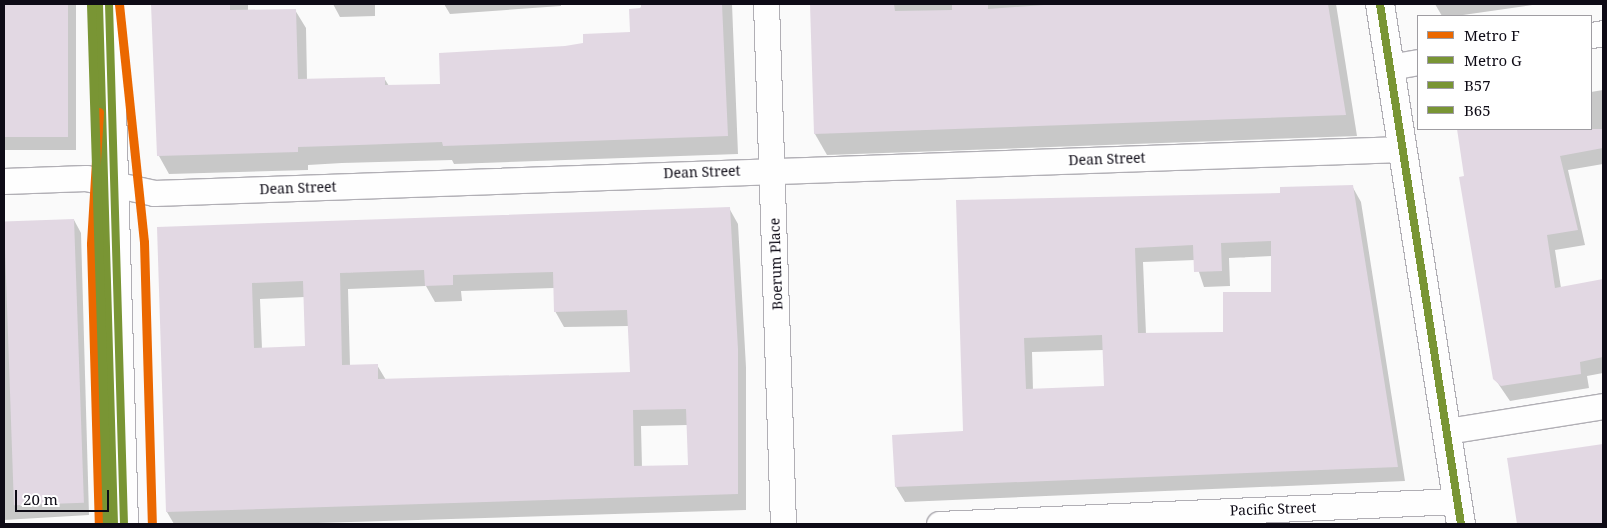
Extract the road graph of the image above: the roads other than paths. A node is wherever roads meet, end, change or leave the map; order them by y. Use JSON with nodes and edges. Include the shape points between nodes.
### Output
{"nodes":[{"id":1,"x":109,"y":4,"type":"edge"},
{"id":2,"x":766,"y":4,"type":"edge"},
{"id":3,"x":1380,"y":4,"type":"edge"},
{"id":4,"x":1417,"y":62,"type":"edge"},
{"id":5,"x":1390,"y":67,"type":"junction"},
{"id":6,"x":1402,"y":149,"type":"junction"},
{"id":7,"x":773,"y":169,"type":"junction"},
{"id":8,"x":4,"y":181,"type":"edge"},
{"id":9,"x":114,"y":185,"type":"junction"},
{"id":10,"x":1603,"y":406,"type":"edge"},
{"id":11,"x":1446,"y":431,"type":"junction"},
{"id":12,"x":1459,"y":513,"type":"edge"},
{"id":13,"x":124,"y":524,"type":"edge"},
{"id":14,"x":783,"y":524,"type":"edge"},
{"id":15,"x":938,"y":524,"type":"edge"}],
"edges":[{"from":1,"to":9,"type":"street"},
{"from":2,"to":7,"type":"street","name":"Boerum Place"},
{"from":3,"to":5,"type":"street"},
{"from":4,"to":5,"type":"street"},
{"from":5,"to":6,"type":"street"},
{"from":6,"to":7,"type":"street","name":"Dean Street"},
{"from":6,"to":11,"type":"street"},
{"from":7,"to":9,"type":"street","name":"Dean Street","via":[[154,193]]},
{"from":7,"to":14,"type":"street","name":"Boerum Place"},
{"from":8,"to":9,"type":"street","name":"Dean Street","via":[[86,178]]},
{"from":9,"to":13,"type":"street"},
{"from":10,"to":11,"type":"street"},
{"from":11,"to":12,"type":"street"},
{"from":12,"to":15,"type":"street","name":"Pacific Street"}]}
